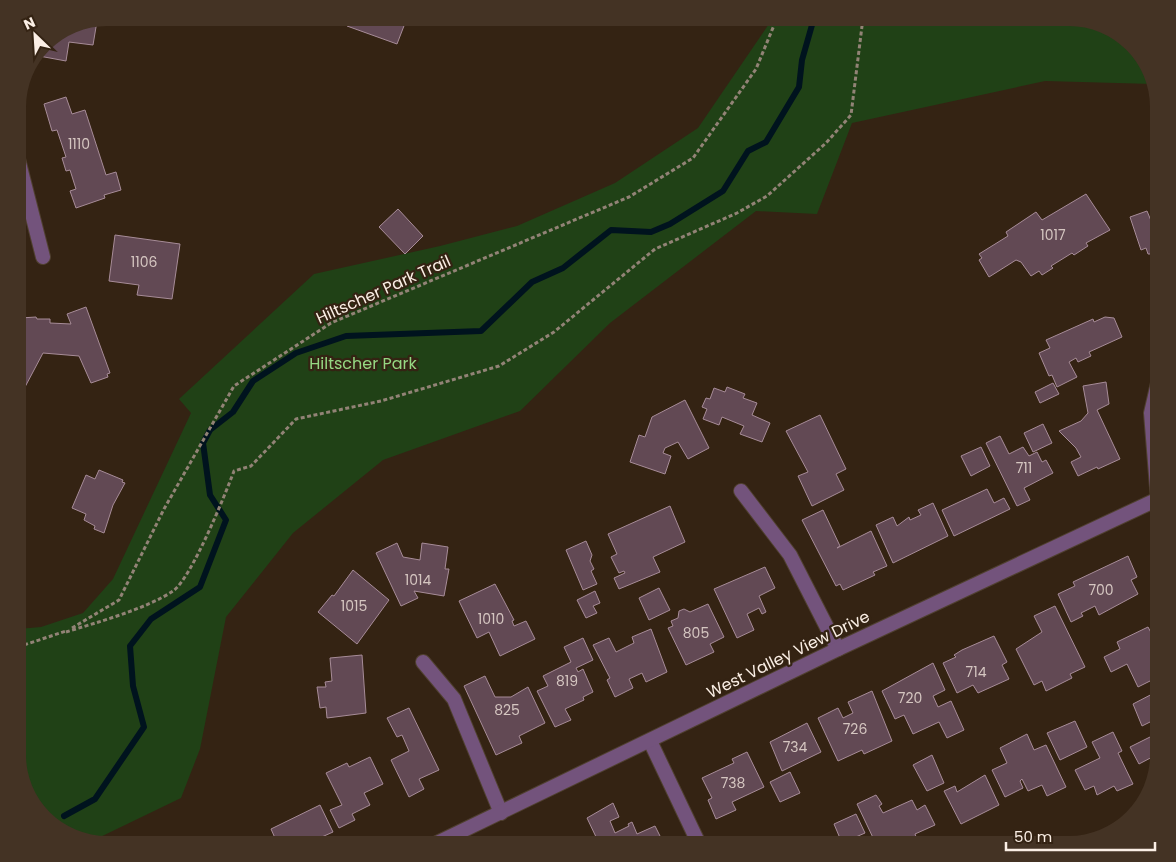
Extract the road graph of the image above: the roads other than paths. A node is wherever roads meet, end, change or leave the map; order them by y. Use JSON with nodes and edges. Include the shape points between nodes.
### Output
{"nodes":[{"id":1,"x":26,"y":189,"type":"edge"},
{"id":2,"x":44,"y":256,"type":"dead end"},
{"id":3,"x":741,"y":491,"type":"dead end"},
{"id":4,"x":1150,"y":504,"type":"edge"},
{"id":5,"x":838,"y":648,"type":"junction"},
{"id":6,"x":423,"y":662,"type":"dead end"},
{"id":7,"x":650,"y":742,"type":"junction"},
{"id":8,"x":501,"y":812,"type":"junction"},
{"id":9,"x":451,"y":836,"type":"edge"},
{"id":10,"x":695,"y":836,"type":"edge"}],
"edges":[{"from":1,"to":2,"type":"street"},
{"from":3,"to":5,"type":"street","via":[[790,554]]},
{"from":4,"to":5,"type":"street","name":"West Valley View Drive"},
{"from":5,"to":7,"type":"street","name":"West Valley View Drive"},
{"from":6,"to":8,"type":"street","via":[[454,699]]},
{"from":7,"to":8,"type":"street","name":"West Valley View Drive"},
{"from":7,"to":10,"type":"street"},
{"from":8,"to":9,"type":"street","name":"West Valley View Drive"}]}
